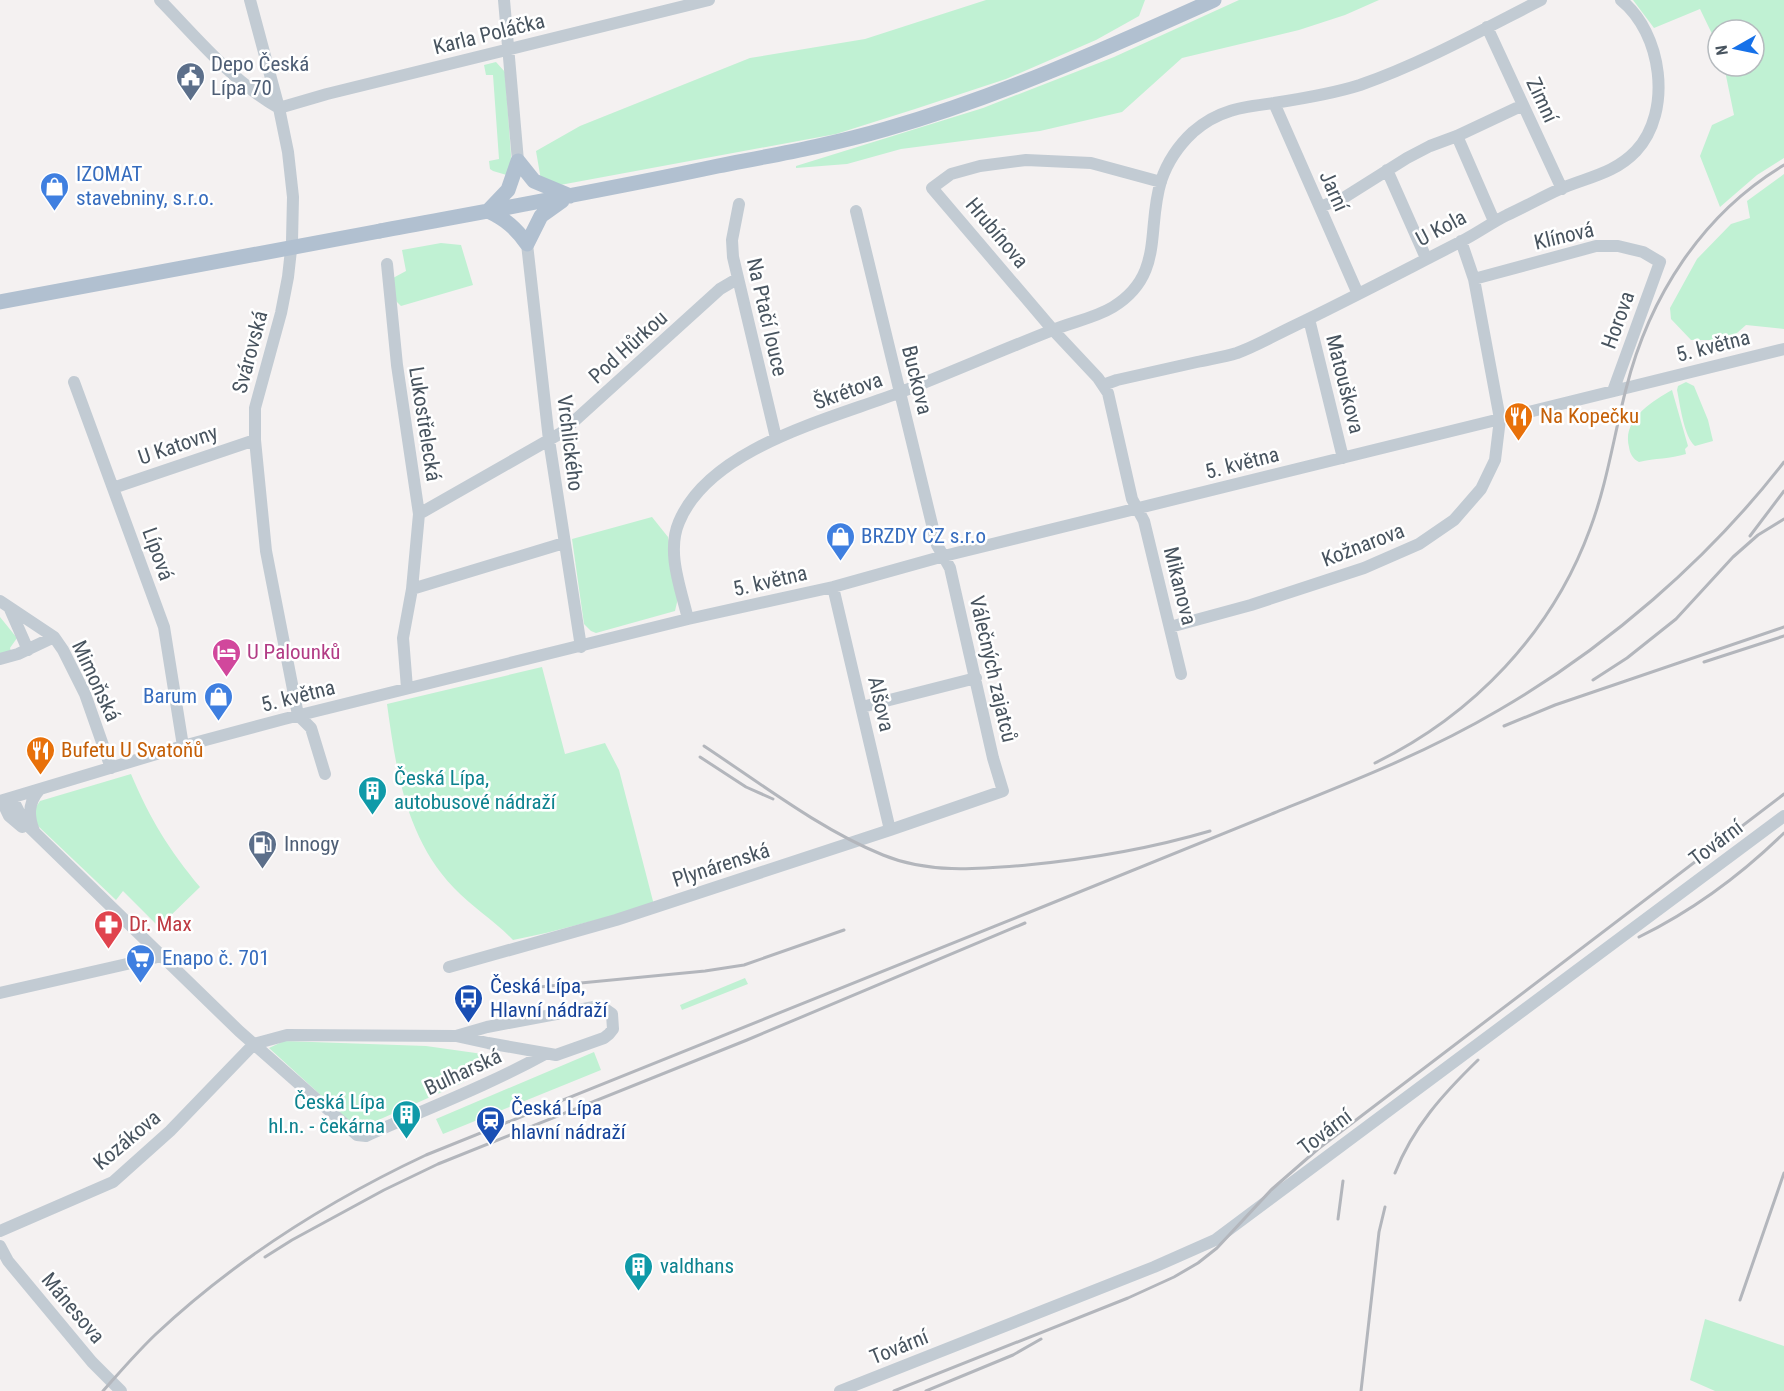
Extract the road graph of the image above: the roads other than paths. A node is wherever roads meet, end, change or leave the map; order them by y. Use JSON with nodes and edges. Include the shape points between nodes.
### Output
{"nodes":[{"id":1,"x":160,"y":0,"type":"edge"},
{"id":2,"x":250,"y":0,"type":"edge"},
{"id":3,"x":504,"y":0,"type":"edge"},
{"id":4,"x":709,"y":0,"type":"edge"},
{"id":5,"x":1214,"y":0,"type":"edge"},
{"id":6,"x":1541,"y":0,"type":"edge"},
{"id":7,"x":1621,"y":0,"type":"edge"},
{"id":8,"x":1487,"y":27,"type":"junction"},
{"id":9,"x":509,"y":50,"type":"junction"},
{"id":10,"x":1274,"y":103,"type":"junction"},
{"id":11,"x":1523,"y":105,"type":"junction"},
{"id":12,"x":279,"y":108,"type":"junction"},
{"id":13,"x":1457,"y":136,"type":"junction"},
{"id":14,"x":518,"y":161,"type":"junction"},
{"id":15,"x":1387,"y":170,"type":"junction"},
{"id":16,"x":1161,"y":182,"type":"junction"},
{"id":17,"x":1562,"y":189,"type":"junction"},
{"id":18,"x":570,"y":196,"type":"junction"},
{"id":19,"x":739,"y":204,"type":"dead end"},
{"id":20,"x":1320,"y":207,"type":"junction"},
{"id":21,"x":488,"y":211,"type":"junction"},
{"id":22,"x":856,"y":211,"type":"dead end"},
{"id":23,"x":1494,"y":221,"type":"junction"},
{"id":24,"x":1461,"y":241,"type":"junction"},
{"id":25,"x":527,"y":244,"type":"junction"},
{"id":26,"x":1426,"y":258,"type":"junction"},
{"id":27,"x":1660,"y":262,"type":"joint"},
{"id":28,"x":387,"y":264,"type":"dead end"},
{"id":29,"x":737,"y":279,"type":"junction"},
{"id":30,"x":1474,"y":279,"type":"junction"},
{"id":31,"x":1358,"y":294,"type":"junction"},
{"id":32,"x":0,"y":303,"type":"edge"},
{"id":33,"x":1309,"y":319,"type":"junction"},
{"id":34,"x":1053,"y":330,"type":"junction"},
{"id":35,"x":1784,"y":349,"type":"edge"},
{"id":36,"x":74,"y":382,"type":"dead end"},
{"id":37,"x":1104,"y":385,"type":"junction"},
{"id":38,"x":1613,"y":391,"type":"junction"},
{"id":39,"x":900,"y":392,"type":"junction"},
{"id":40,"x":1500,"y":419,"type":"junction"},
{"id":41,"x":776,"y":438,"type":"junction"},
{"id":42,"x":549,"y":440,"type":"junction"},
{"id":43,"x":255,"y":441,"type":"junction"},
{"id":44,"x":1343,"y":458,"type":"junction"},
{"id":45,"x":113,"y":488,"type":"junction"},
{"id":46,"x":1137,"y":508,"type":"junction"},
{"id":47,"x":419,"y":514,"type":"junction"},
{"id":48,"x":564,"y":543,"type":"junction"},
{"id":49,"x":944,"y":556,"type":"junction"},
{"id":50,"x":833,"y":586,"type":"junction"},
{"id":51,"x":412,"y":589,"type":"junction"},
{"id":52,"x":5,"y":605,"type":"edge"},
{"id":53,"x":688,"y":619,"type":"junction"},
{"id":54,"x":1170,"y":627,"type":"junction"},
{"id":55,"x":54,"y":637,"type":"junction"},
{"id":56,"x":581,"y":647,"type":"junction"},
{"id":57,"x":28,"y":650,"type":"junction"},
{"id":58,"x":0,"y":658,"type":"edge"},
{"id":59,"x":1181,"y":674,"type":"dead end"},
{"id":60,"x":976,"y":678,"type":"junction"},
{"id":61,"x":407,"y":688,"type":"junction"},
{"id":62,"x":862,"y":707,"type":"junction"},
{"id":63,"x":298,"y":716,"type":"junction"},
{"id":64,"x":183,"y":746,"type":"junction"},
{"id":65,"x":111,"y":768,"type":"junction"},
{"id":66,"x":325,"y":774,"type":"dead end"},
{"id":67,"x":39,"y":790,"type":"junction"},
{"id":68,"x":1003,"y":790,"type":"joint"},
{"id":69,"x":5,"y":800,"type":"edge"},
{"id":70,"x":1784,"y":816,"type":"edge"},
{"id":71,"x":891,"y":830,"type":"junction"},
{"id":72,"x":34,"y":832,"type":"junction"},
{"id":73,"x":162,"y":956,"type":"junction"},
{"id":74,"x":449,"y":967,"type":"dead end"},
{"id":75,"x":0,"y":993,"type":"edge"},
{"id":76,"x":456,"y":1036,"type":"junction"},
{"id":77,"x":254,"y":1044,"type":"junction"},
{"id":78,"x":545,"y":1054,"type":"junction"},
{"id":79,"x":0,"y":1231,"type":"edge"},
{"id":80,"x":0,"y":1246,"type":"edge"},
{"id":81,"x":121,"y":1391,"type":"edge"},
{"id":82,"x":840,"y":1391,"type":"edge"}],
"edges":[{"from":1,"to":12,"type":"street","via":[[220,61]]},
{"from":2,"to":12,"type":"street","name":"Svárovská"},
{"from":3,"to":9,"type":"street"},
{"from":4,"to":9,"type":"street","name":"Karla Poláčka"},
{"from":5,"to":18,"type":"main road","via":[[977,101],[822,145]]},
{"from":6,"to":8,"type":"street"},
{"from":7,"to":17,"type":"street","name":"U Kola","via":[[1639,19],[1658,69],[1659,98],[1654,120],[1627,160]]},
{"from":8,"to":10,"type":"street","via":[[1395,72],[1356,86]]},
{"from":8,"to":11,"type":"street","name":"Zimní"},
{"from":9,"to":12,"type":"street","name":"Karla Poláčka"},
{"from":9,"to":14,"type":"street"},
{"from":10,"to":16,"type":"street","via":[[1225,111],[1206,122],[1178,148]]},
{"from":10,"to":20,"type":"street","name":"Jarní"},
{"from":11,"to":13,"type":"street"},
{"from":11,"to":17,"type":"street","name":"Zimní"},
{"from":12,"to":43,"type":"street","name":"Svárovská","via":[[291,175],[292,241],[281,313],[255,408]]},
{"from":13,"to":15,"type":"street"},
{"from":13,"to":23,"type":"street"},
{"from":14,"to":18,"type":"main road","via":[[534,181]]},
{"from":14,"to":21,"type":"main road","via":[[508,190]]},
{"from":15,"to":20,"type":"street","via":[[1345,197]]},
{"from":15,"to":26,"type":"street"},
{"from":16,"to":34,"type":"street","name":"Škrétova","via":[[1151,256],[1140,281],[1110,309]]},
{"from":16,"to":34,"type":"street","name":"Hrubínova","via":[[1091,162],[1026,160],[951,174],[932,188]]},
{"from":17,"to":23,"type":"street","name":"U Kola"},
{"from":18,"to":21,"type":"main road"},
{"from":18,"to":25,"type":"main road","via":[[541,216]]},
{"from":19,"to":29,"type":"street","name":"Na Ptačí louce","via":[[732,240]]},
{"from":20,"to":31,"type":"street","name":"Jarní"},
{"from":21,"to":25,"type":"main road","via":[[505,219]]},
{"from":21,"to":32,"type":"main road","bridge":true},
{"from":22,"to":39,"type":"street","name":"Buckova"},
{"from":23,"to":24,"type":"street","name":"U Kola"},
{"from":24,"to":26,"type":"street","name":"U Kola"},
{"from":24,"to":30,"type":"street"},
{"from":25,"to":42,"type":"street","name":"Vrchlického"},
{"from":26,"to":31,"type":"street","name":"U Kola"},
{"from":27,"to":30,"type":"street","name":"Klínová","via":[[1643,252],[1596,246]]},
{"from":27,"to":38,"type":"street","name":"Horova"},
{"from":28,"to":47,"type":"street","name":"Lukostřelecká"},
{"from":29,"to":41,"type":"street","name":"Na Ptačí louce"},
{"from":29,"to":42,"type":"street","name":"Pod Hůrkou"},
{"from":30,"to":40,"type":"street"},
{"from":31,"to":33,"type":"street","name":"U Kola"},
{"from":33,"to":37,"type":"street","name":"U Kola","via":[[1237,353]]},
{"from":33,"to":44,"type":"street","name":"Matouškova"},
{"from":34,"to":37,"type":"street","name":"Hrubínova"},
{"from":34,"to":39,"type":"street","name":"Škrétova"},
{"from":35,"to":38,"type":"street","name":"5. května"},
{"from":36,"to":45,"type":"street","name":"Lípová"},
{"from":37,"to":46,"type":"street","name":"Hrubínova"},
{"from":38,"to":40,"type":"street","name":"5. května"},
{"from":39,"to":41,"type":"street","name":"Škrétova"},
{"from":39,"to":49,"type":"street","name":"Buckova","via":[[937,545]]},
{"from":40,"to":44,"type":"street","name":"5. května"},
{"from":40,"to":54,"type":"street","name":"Kožnarova","via":[[1495,460],[1481,489],[1454,520],[1419,544],[1365,568]]},
{"from":41,"to":53,"type":"street","name":"Škrétova","via":[[718,471],[693,495],[677,524],[673,552]]},
{"from":42,"to":47,"type":"street","name":"Pod Hůrkou"},
{"from":42,"to":48,"type":"street","name":"Vrchlického"},
{"from":43,"to":45,"type":"street","name":"U Katovny"},
{"from":43,"to":63,"type":"street","name":"Svárovská","via":[[266,552]]},
{"from":44,"to":46,"type":"street","name":"5. května"},
{"from":45,"to":64,"type":"street","name":"Lípová","via":[[164,627]]},
{"from":46,"to":49,"type":"street","name":"5. května"},
{"from":46,"to":54,"type":"street","name":"Mikanova","via":[[1144,521]]},
{"from":47,"to":51,"type":"street","name":"Lukostřelecká"},
{"from":48,"to":51,"type":"street"},
{"from":48,"to":56,"type":"street","name":"Vrchlického"},
{"from":49,"to":50,"type":"street","name":"5. května"},
{"from":49,"to":60,"type":"street","name":"Válečných zajatců"},
{"from":50,"to":53,"type":"street","name":"5. května"},
{"from":50,"to":62,"type":"street","name":"Alšova"},
{"from":51,"to":61,"type":"street","name":"Lukostřelecká","via":[[403,638]]},
{"from":52,"to":55,"type":"street","name":"Mimoňská"},
{"from":52,"to":57,"type":"street"},
{"from":53,"to":56,"type":"street","name":"5. května"},
{"from":54,"to":59,"type":"street","name":"Mikanova"},
{"from":55,"to":57,"type":"street"},
{"from":55,"to":65,"type":"street","name":"Mimoňská","via":[[85,694]]},
{"from":56,"to":61,"type":"street","name":"5. května"},
{"from":57,"to":58,"type":"street"},
{"from":60,"to":62,"type":"street"},
{"from":60,"to":68,"type":"street","name":"Válečných zajatců"},
{"from":61,"to":63,"type":"street","name":"5. května"},
{"from":62,"to":71,"type":"street","name":"Alšova"},
{"from":63,"to":64,"type":"street","name":"5. května"},
{"from":63,"to":66,"type":"street","via":[[311,728]]},
{"from":64,"to":65,"type":"street","name":"5. května"},
{"from":65,"to":67,"type":"street","name":"5. května"},
{"from":67,"to":69,"type":"street","name":"5. května"},
{"from":67,"to":72,"type":"street","via":[[30,809]]},
{"from":68,"to":71,"type":"street","name":"Plynárenská"},
{"from":69,"to":72,"type":"street","name":"Bulharská"},
{"from":70,"to":82,"type":"street","name":"Tovární","via":[[1215,1239],[1154,1267]]},
{"from":71,"to":74,"type":"street","name":"Plynárenská","via":[[615,920]]},
{"from":72,"to":73,"type":"street","name":"Bulharská"},
{"from":73,"to":75,"type":"street"},
{"from":73,"to":77,"type":"street","name":"Bulharská"},
{"from":76,"to":77,"type":"street","name":"Bulharská","via":[[287,1035]]},
{"from":76,"to":78,"type":"street","name":"Bulharská"},
{"from":76,"to":78,"type":"street","name":"Bulharská","via":[[594,1007],[612,1014],[613,1029],[604,1038],[568,1052]]},
{"from":77,"to":78,"type":"street","name":"Bulharská","via":[[357,1135],[366,1136]]},
{"from":77,"to":79,"type":"street","name":"Kozákova","via":[[170,1131],[113,1182]]},
{"from":80,"to":81,"type":"street","name":"Mánesova","via":[[8,1261],[92,1362]]}]}
